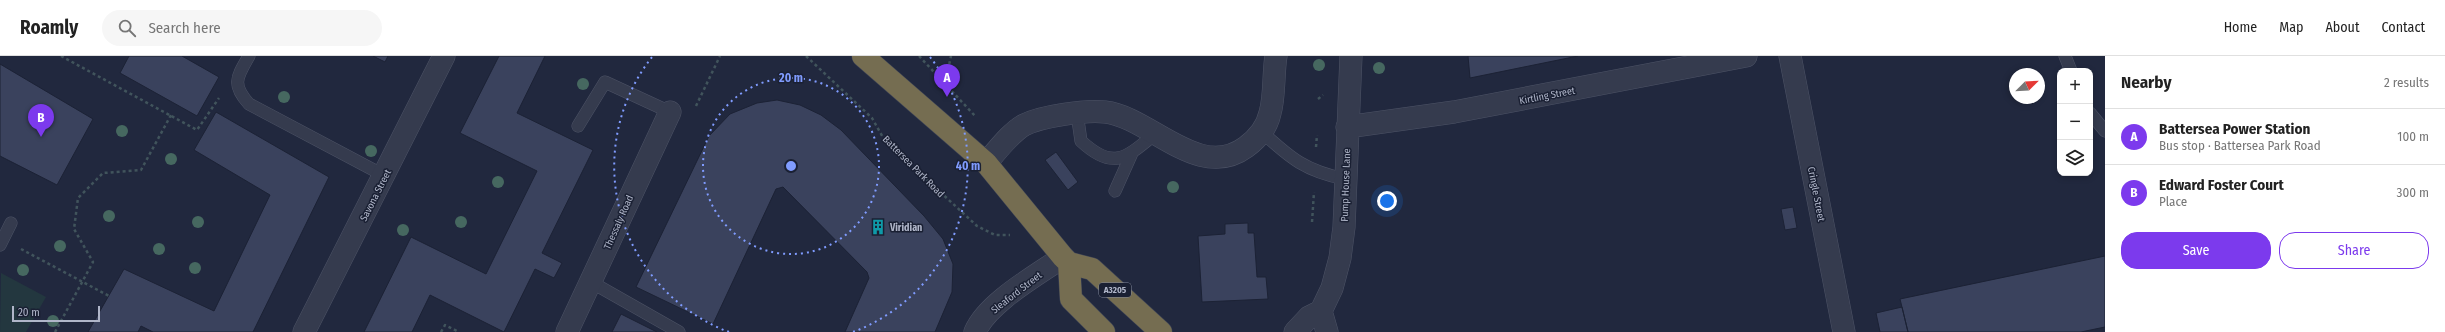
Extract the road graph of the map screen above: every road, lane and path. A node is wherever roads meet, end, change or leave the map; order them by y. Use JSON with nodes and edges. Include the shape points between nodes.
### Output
{"nodes":[{"id":1,"x":61,"y":56,"type":"edge"},
{"id":2,"x":249,"y":56,"type":"edge"},
{"id":3,"x":444,"y":56,"type":"edge"},
{"id":4,"x":720,"y":56,"type":"edge"},
{"id":5,"x":806,"y":56,"type":"edge"},
{"id":6,"x":863,"y":56,"type":"edge"},
{"id":7,"x":951,"y":56,"type":"edge"},
{"id":8,"x":1276,"y":56,"type":"edge"},
{"id":9,"x":1351,"y":56,"type":"edge"},
{"id":10,"x":1746,"y":56,"type":"edge"},
{"id":11,"x":1790,"y":56,"type":"edge"},
{"id":12,"x":2065,"y":56,"type":"edge"},
{"id":13,"x":2070,"y":68,"type":"edge"},
{"id":14,"x":948,"y":70,"type":"dead end"},
{"id":15,"x":239,"y":93,"type":"junction"},
{"id":16,"x":1322,"y":95,"type":"dead end"},
{"id":17,"x":1318,"y":99,"type":"dead end"},
{"id":18,"x":695,"y":109,"type":"dead end"},
{"id":19,"x":670,"y":112,"type":"joint"},
{"id":20,"x":1077,"y":114,"type":"junction"},
{"id":21,"x":171,"y":116,"type":"junction"},
{"id":22,"x":2093,"y":117,"type":"edge"},
{"id":23,"x":578,"y":126,"type":"dead end"},
{"id":24,"x":1347,"y":127,"type":"junction"},
{"id":25,"x":2105,"y":131,"type":"edge"},
{"id":26,"x":1262,"y":132,"type":"junction"},
{"id":27,"x":1155,"y":134,"type":"junction"},
{"id":28,"x":1132,"y":153,"type":"junction"},
{"id":29,"x":986,"y":163,"type":"junction"},
{"id":30,"x":385,"y":176,"type":"junction"},
{"id":31,"x":1345,"y":179,"type":"junction"},
{"id":32,"x":1115,"y":191,"type":"dead end"},
{"id":33,"x":11,"y":223,"type":"dead end"},
{"id":34,"x":1043,"y":234,"type":"junction"},
{"id":35,"x":2,"y":242,"type":"edge"},
{"id":36,"x":1066,"y":260,"type":"junction"},
{"id":37,"x":591,"y":282,"type":"junction"},
{"id":38,"x":84,"y":283,"type":"junction"},
{"id":39,"x":109,"y":296,"type":"dead end"},
{"id":40,"x":1321,"y":311,"type":"junction"},
{"id":41,"x":55,"y":332,"type":"edge"},
{"id":42,"x":304,"y":332,"type":"edge"},
{"id":43,"x":441,"y":332,"type":"edge"},
{"id":44,"x":459,"y":332,"type":"edge"},
{"id":45,"x":567,"y":332,"type":"edge"},
{"id":46,"x":679,"y":332,"type":"edge"},
{"id":47,"x":975,"y":332,"type":"edge"},
{"id":48,"x":1104,"y":332,"type":"edge"},
{"id":49,"x":1160,"y":332,"type":"edge"},
{"id":50,"x":1295,"y":332,"type":"edge"},
{"id":51,"x":1327,"y":332,"type":"edge"},
{"id":52,"x":1844,"y":332,"type":"edge"}],
"edges":[{"from":1,"to":21,"type":"path"},
{"from":2,"to":15,"type":"lane","via":[[236,78]]},
{"from":3,"to":30,"type":"street","name":"Savona Street"},
{"from":4,"to":18,"type":"path"},
{"from":5,"to":34,"type":"path","name":"Battersea Park Road","via":[[872,118],[885,141],[977,226],[995,235]]},
{"from":6,"to":29,"type":"highway"},
{"from":7,"to":14,"type":"path"},
{"from":8,"to":26,"type":"street","via":[[1270,113]]},
{"from":9,"to":24,"type":"street","name":"Pump House Lane"},
{"from":10,"to":24,"type":"street","name":"Kirtling Street","via":[[1454,112]]},
{"from":11,"to":52,"type":"street","name":"Cringle Street"},
{"from":12,"to":13,"type":"lane"},
{"from":15,"to":21,"type":"path","via":[[218,98],[197,130]]},
{"from":15,"to":30,"type":"lane","via":[[249,104]]},
{"from":16,"to":17,"type":"path"},
{"from":19,"to":23,"type":"lane","via":[[605,82]]},
{"from":19,"to":37,"type":"street","name":"Thessaly Road"},
{"from":20,"to":27,"type":"street","via":[[1091,111],[1124,116]]},
{"from":20,"to":28,"type":"lane","via":[[1081,142],[1099,157],[1115,159]]},
{"from":20,"to":29,"type":"street","via":[[1024,125]]},
{"from":21,"to":38,"type":"path","via":[[140,170],[103,173],[78,198],[74,229],[93,262]]},
{"from":22,"to":25,"type":"lane"},
{"from":24,"to":31,"type":"street","name":"Pump House Lane"},
{"from":26,"to":27,"type":"street","via":[[1240,152],[1228,157],[1206,156],[1183,150]]},
{"from":26,"to":31,"type":"lane","via":[[1298,164]]},
{"from":27,"to":28,"type":"lane"},
{"from":28,"to":32,"type":"lane"},
{"from":29,"to":34,"type":"highway"},
{"from":30,"to":42,"type":"street","name":"Savona Street"},
{"from":31,"to":40,"type":"street","name":"Pump House Lane","via":[[1340,258],[1332,288]]},
{"from":33,"to":35,"type":"lane"},
{"from":34,"to":36,"type":"highway"},
{"from":35,"to":38,"type":"path"},
{"from":36,"to":47,"type":"street","name":"Sleaford Street","via":[[997,305],[979,323]]},
{"from":36,"to":48,"type":"highway","via":[[1071,298]]},
{"from":36,"to":49,"type":"highway","number":"A3205","via":[[1092,269]]},
{"from":37,"to":45,"type":"street","name":"Thessaly Road"},
{"from":37,"to":46,"type":"lane"},
{"from":38,"to":39,"type":"path"},
{"from":38,"to":41,"type":"path"},
{"from":40,"to":50,"type":"street","via":[[1309,317]]},
{"from":40,"to":51,"type":"street"},
{"from":43,"to":44,"type":"path","via":[[445,325]]}]}
